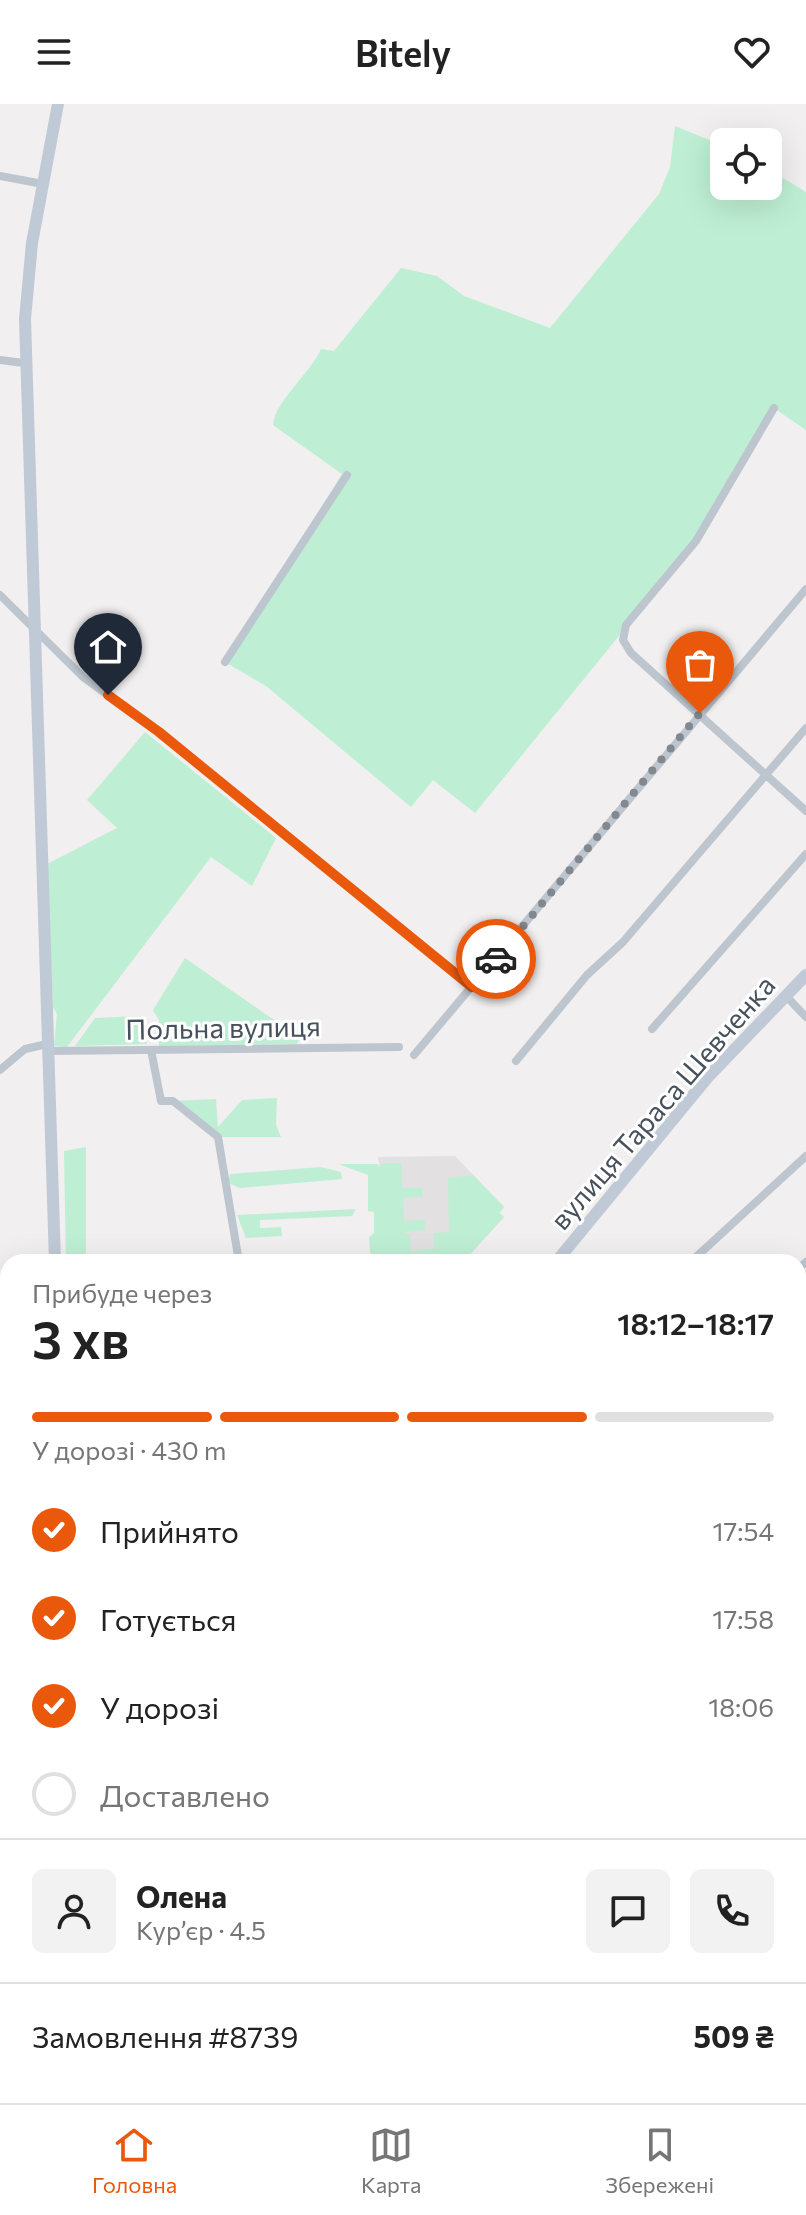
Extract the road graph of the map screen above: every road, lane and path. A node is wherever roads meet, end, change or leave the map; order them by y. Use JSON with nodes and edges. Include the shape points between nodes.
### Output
{"nodes":[{"id":1,"x":58,"y":104,"type":"edge"},
{"id":2,"x":0,"y":176,"type":"edge"},
{"id":3,"x":43,"y":184,"type":"junction"},
{"id":4,"x":0,"y":360,"type":"edge"},
{"id":5,"x":24,"y":363,"type":"junction"},
{"id":6,"x":774,"y":408,"type":"dead end"},
{"id":7,"x":347,"y":475,"type":"dead end"},
{"id":8,"x":806,"y":589,"type":"edge"},
{"id":9,"x":0,"y":595,"type":"edge"},
{"id":10,"x":34,"y":631,"type":"junction"},
{"id":11,"x":225,"y":662,"type":"dead end"},
{"id":12,"x":700,"y":713,"type":"junction"},
{"id":13,"x":806,"y":728,"type":"edge"},
{"id":14,"x":767,"y":774,"type":"junction"},
{"id":15,"x":806,"y":811,"type":"edge"},
{"id":16,"x":806,"y":854,"type":"edge"},
{"id":17,"x":806,"y":975,"type":"edge"},
{"id":18,"x":472,"y":987,"type":"junction"},
{"id":19,"x":785,"y":995,"type":"junction"},
{"id":20,"x":806,"y":1017,"type":"edge"},
{"id":21,"x":652,"y":1029,"type":"dead end"},
{"id":22,"x":399,"y":1047,"type":"dead end"},
{"id":23,"x":47,"y":1048,"type":"junction"},
{"id":24,"x":151,"y":1050,"type":"junction"},
{"id":25,"x":414,"y":1055,"type":"dead end"},
{"id":26,"x":516,"y":1061,"type":"dead end"},
{"id":27,"x":0,"y":1070,"type":"edge"},
{"id":28,"x":806,"y":1156,"type":"edge"},
{"id":29,"x":55,"y":1254,"type":"edge"},
{"id":30,"x":238,"y":1254,"type":"edge"},
{"id":31,"x":563,"y":1254,"type":"edge"},
{"id":32,"x":699,"y":1254,"type":"edge"}],
"edges":[{"from":1,"to":3,"type":"main road"},
{"from":2,"to":3,"type":"street"},
{"from":3,"to":5,"type":"main road","via":[[26,286]]},
{"from":4,"to":5,"type":"street"},
{"from":5,"to":10,"type":"main road"},
{"from":6,"to":12,"type":"street","via":[[696,541],[626,625],[623,640],[631,653]]},
{"from":7,"to":11,"type":"street"},
{"from":8,"to":12,"type":"street"},
{"from":9,"to":10,"type":"street"},
{"from":10,"to":18,"type":"street","via":[[83,677],[159,732]]},
{"from":10,"to":23,"type":"main road"},
{"from":12,"to":14,"type":"street"},
{"from":12,"to":18,"type":"street"},
{"from":13,"to":14,"type":"street"},
{"from":14,"to":15,"type":"street"},
{"from":14,"to":26,"type":"street"},
{"from":16,"to":21,"type":"street"},
{"from":17,"to":19,"type":"main road","name":"вулиця Тараса Шевченка"},
{"from":18,"to":25,"type":"street"},
{"from":19,"to":20,"type":"street"},
{"from":19,"to":31,"type":"main road","name":"вулиця Тараса Шевченка","via":[[708,1077]]},
{"from":22,"to":24,"type":"street","name":"Польна вулиця"},
{"from":23,"to":24,"type":"street","name":"Польна вулиця"},
{"from":23,"to":27,"type":"street","via":[[25,1049]]},
{"from":23,"to":29,"type":"main road"},
{"from":24,"to":30,"type":"street","via":[[161,1101],[173,1101],[218,1137]]},
{"from":28,"to":32,"type":"street"}]}
